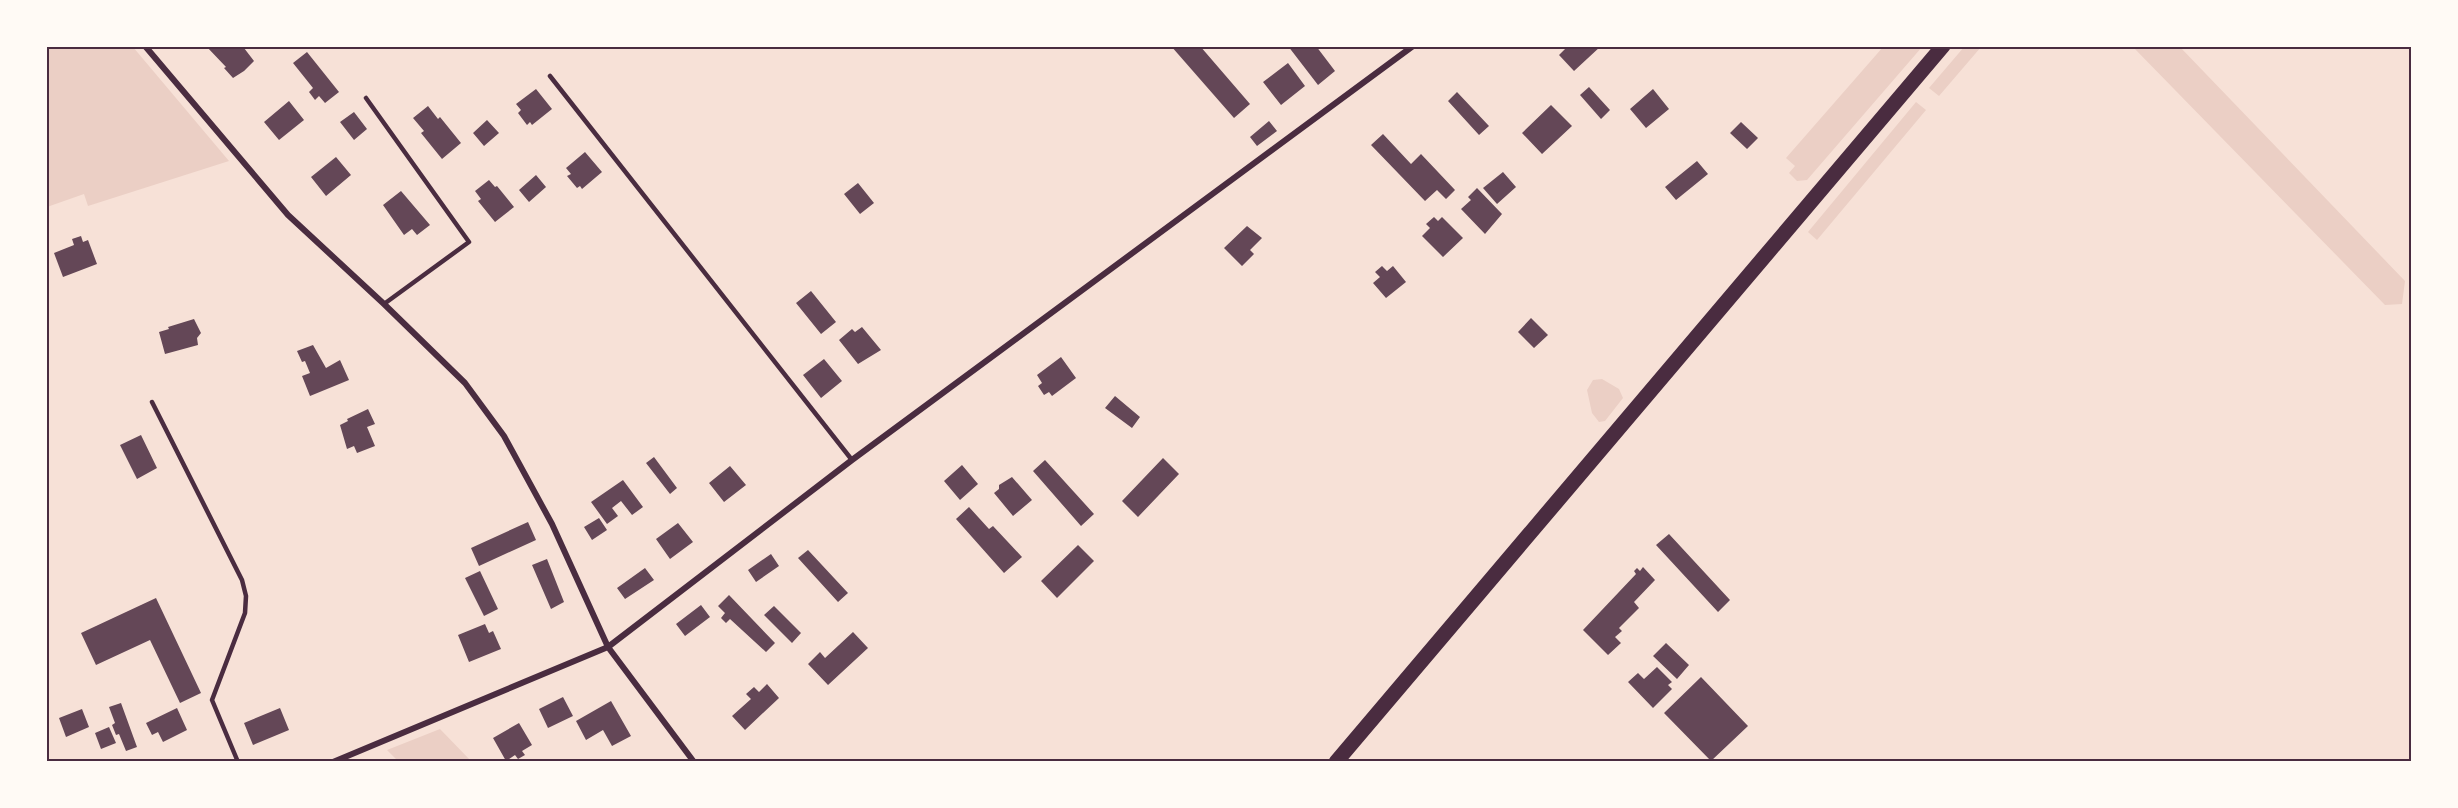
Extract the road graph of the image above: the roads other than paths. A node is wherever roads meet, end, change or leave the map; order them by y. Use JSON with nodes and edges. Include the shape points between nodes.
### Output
{"nodes":[{"id":1,"x":145,"y":46,"type":"edge"},
{"id":2,"x":1413,"y":46,"type":"edge"},
{"id":3,"x":1943,"y":46,"type":"edge"},
{"id":4,"x":550,"y":76,"type":"dead end"},
{"id":5,"x":366,"y":98,"type":"dead end"},
{"id":6,"x":384,"y":304,"type":"junction"},
{"id":7,"x":152,"y":402,"type":"dead end"},
{"id":8,"x":852,"y":460,"type":"junction"},
{"id":9,"x":608,"y":647,"type":"junction"},
{"id":10,"x":238,"y":762,"type":"edge"},
{"id":11,"x":333,"y":762,"type":"edge"},
{"id":12,"x":694,"y":762,"type":"edge"},
{"id":13,"x":1336,"y":762,"type":"edge"}],
"edges":[{"from":1,"to":6,"type":"street","via":[[288,215]]},
{"from":2,"to":8,"type":"street"},
{"from":3,"to":13,"type":"main road"},
{"from":4,"to":8,"type":"lane"},
{"from":5,"to":6,"type":"lane","via":[[470,242]]},
{"from":6,"to":9,"type":"street","via":[[465,383],[504,436],[552,524]]},
{"from":7,"to":10,"type":"lane","via":[[242,579],[245,613],[213,700]]},
{"from":8,"to":9,"type":"street"},
{"from":9,"to":11,"type":"street"},
{"from":9,"to":12,"type":"street"}]}
